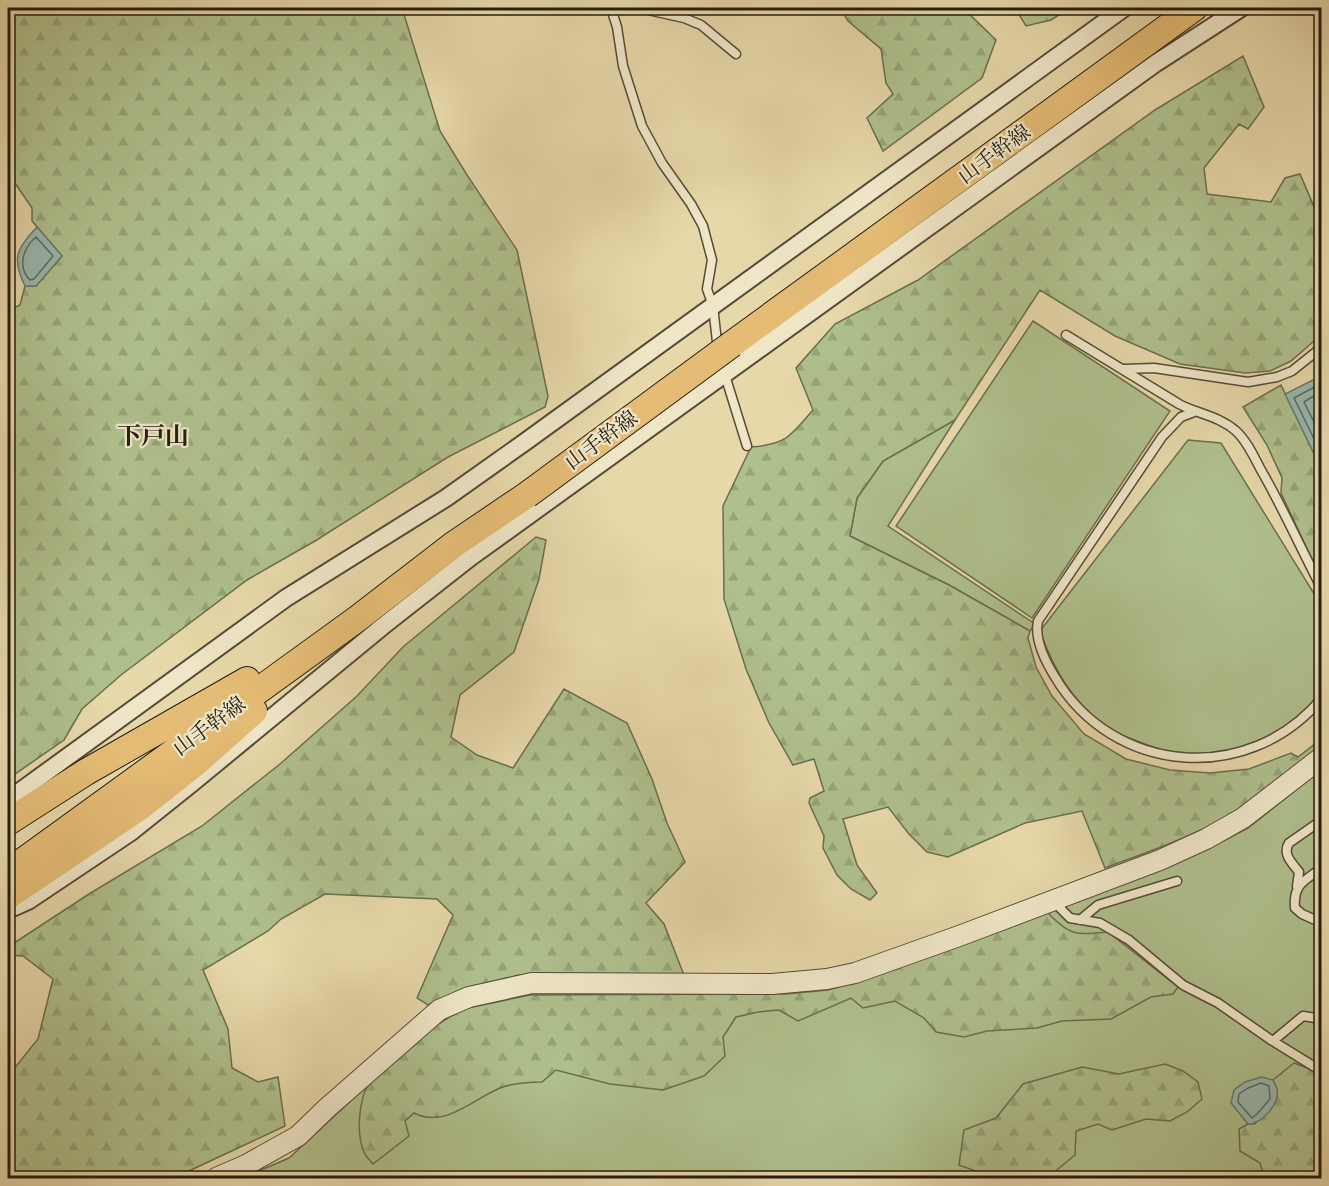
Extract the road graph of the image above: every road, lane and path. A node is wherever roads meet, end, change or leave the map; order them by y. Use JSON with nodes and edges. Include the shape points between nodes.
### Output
{"nodes":[{"id":1,"x":611,"y":8,"type":"edge"},
{"id":2,"x":639,"y":8,"type":"edge"},
{"id":3,"x":1124,"y":8,"type":"edge"},
{"id":4,"x":1185,"y":8,"type":"edge"},
{"id":5,"x":1194,"y":8,"type":"edge"},
{"id":6,"x":1241,"y":8,"type":"edge"},
{"id":7,"x":736,"y":54,"type":"dead end"},
{"id":8,"x":1126,"y":58,"type":"junction"},
{"id":9,"x":713,"y":306,"type":"junction"},
{"id":10,"x":1066,"y":334,"type":"dead end"},
{"id":11,"x":1322,"y":347,"type":"edge"},
{"id":12,"x":1124,"y":369,"type":"junction"},
{"id":13,"x":725,"y":374,"type":"junction"},
{"id":14,"x":1194,"y":412,"type":"junction"},
{"id":15,"x":747,"y":446,"type":"dead end"},
{"id":16,"x":453,"y":545,"type":"junction"},
{"id":17,"x":1322,"y":589,"type":"edge"},
{"id":18,"x":357,"y":619,"type":"junction"},
{"id":19,"x":1322,"y":698,"type":"edge"},
{"id":20,"x":1322,"y":757,"type":"edge"},
{"id":21,"x":8,"y":800,"type":"edge"},
{"id":22,"x":1322,"y":820,"type":"edge"},
{"id":23,"x":8,"y":822,"type":"edge"},
{"id":24,"x":1322,"y":868,"type":"edge"},
{"id":25,"x":8,"y":872,"type":"edge"},
{"id":26,"x":1177,"y":881,"type":"dead end"},
{"id":27,"x":1297,"y":886,"type":"junction"},
{"id":28,"x":8,"y":896,"type":"edge"},
{"id":29,"x":1053,"y":900,"type":"junction"},
{"id":30,"x":8,"y":910,"type":"edge"},
{"id":31,"x":1080,"y":920,"type":"junction"},
{"id":32,"x":1322,"y":923,"type":"edge"},
{"id":33,"x":1322,"y":1019,"type":"edge"},
{"id":34,"x":1273,"y":1041,"type":"junction"},
{"id":35,"x":1320,"y":1068,"type":"edge"},
{"id":36,"x":216,"y":1179,"type":"edge"}],
"edges":[{"from":1,"to":9,"type":"lane","via":[[623,66],[642,126],[703,226],[711,260],[707,289]]},
{"from":2,"to":7,"type":"lane","via":[[700,25]]},
{"from":3,"to":9,"type":"street"},
{"from":4,"to":8,"type":"main road"},
{"from":5,"to":8,"type":"main road","name":"山手幹線"},
{"from":6,"to":13,"type":"street","via":[[1156,63]]},
{"from":8,"to":16,"type":"main road","name":"山手幹線","bridge":true},
{"from":9,"to":13,"type":"lane","via":[[716,343]]},
{"from":9,"to":21,"type":"street","via":[[446,498],[286,598]]},
{"from":10,"to":12,"type":"lane"},
{"from":11,"to":12,"type":"lane","via":[[1292,371],[1248,382],[1154,368]]},
{"from":12,"to":14,"type":"lane"},
{"from":13,"to":15,"type":"lane"},
{"from":13,"to":30,"type":"street","via":[[427,590],[131,831],[28,901]]},
{"from":14,"to":17,"type":"lane","via":[[1224,423],[1248,445]]},
{"from":14,"to":19,"type":"lane","via":[[1181,417],[1162,437],[1038,621],[1036,631],[1044,656],[1064,692],[1104,730],[1140,749],[1182,758],[1225,756],[1264,743],[1292,727]]},
{"from":16,"to":18,"type":"main road","name":"山手幹線"},
{"from":16,"to":23,"type":"main road","via":[[236,688],[86,772]]},
{"from":18,"to":25,"type":"main road","name":"山手幹線"},
{"from":18,"to":28,"type":"main road","via":[[172,783],[111,829]]},
{"from":20,"to":29,"type":"street","via":[[1243,818],[1206,839]]},
{"from":22,"to":27,"type":"lane","via":[[1286,847],[1286,855],[1299,872]]},
{"from":24,"to":27,"type":"lane"},
{"from":26,"to":31,"type":"lane","via":[[1098,905]]},
{"from":27,"to":32,"type":"lane","via":[[1295,908]]},
{"from":29,"to":31,"type":"lane","via":[[1070,918]]},
{"from":29,"to":36,"type":"street","via":[[855,973],[827,979],[772,984],[532,983],[469,997],[439,1010],[298,1136]]},
{"from":31,"to":34,"type":"lane","via":[[1100,923],[1129,940],[1183,986],[1218,1003]]},
{"from":33,"to":34,"type":"lane","via":[[1303,1016]]},
{"from":34,"to":35,"type":"lane"}]}
